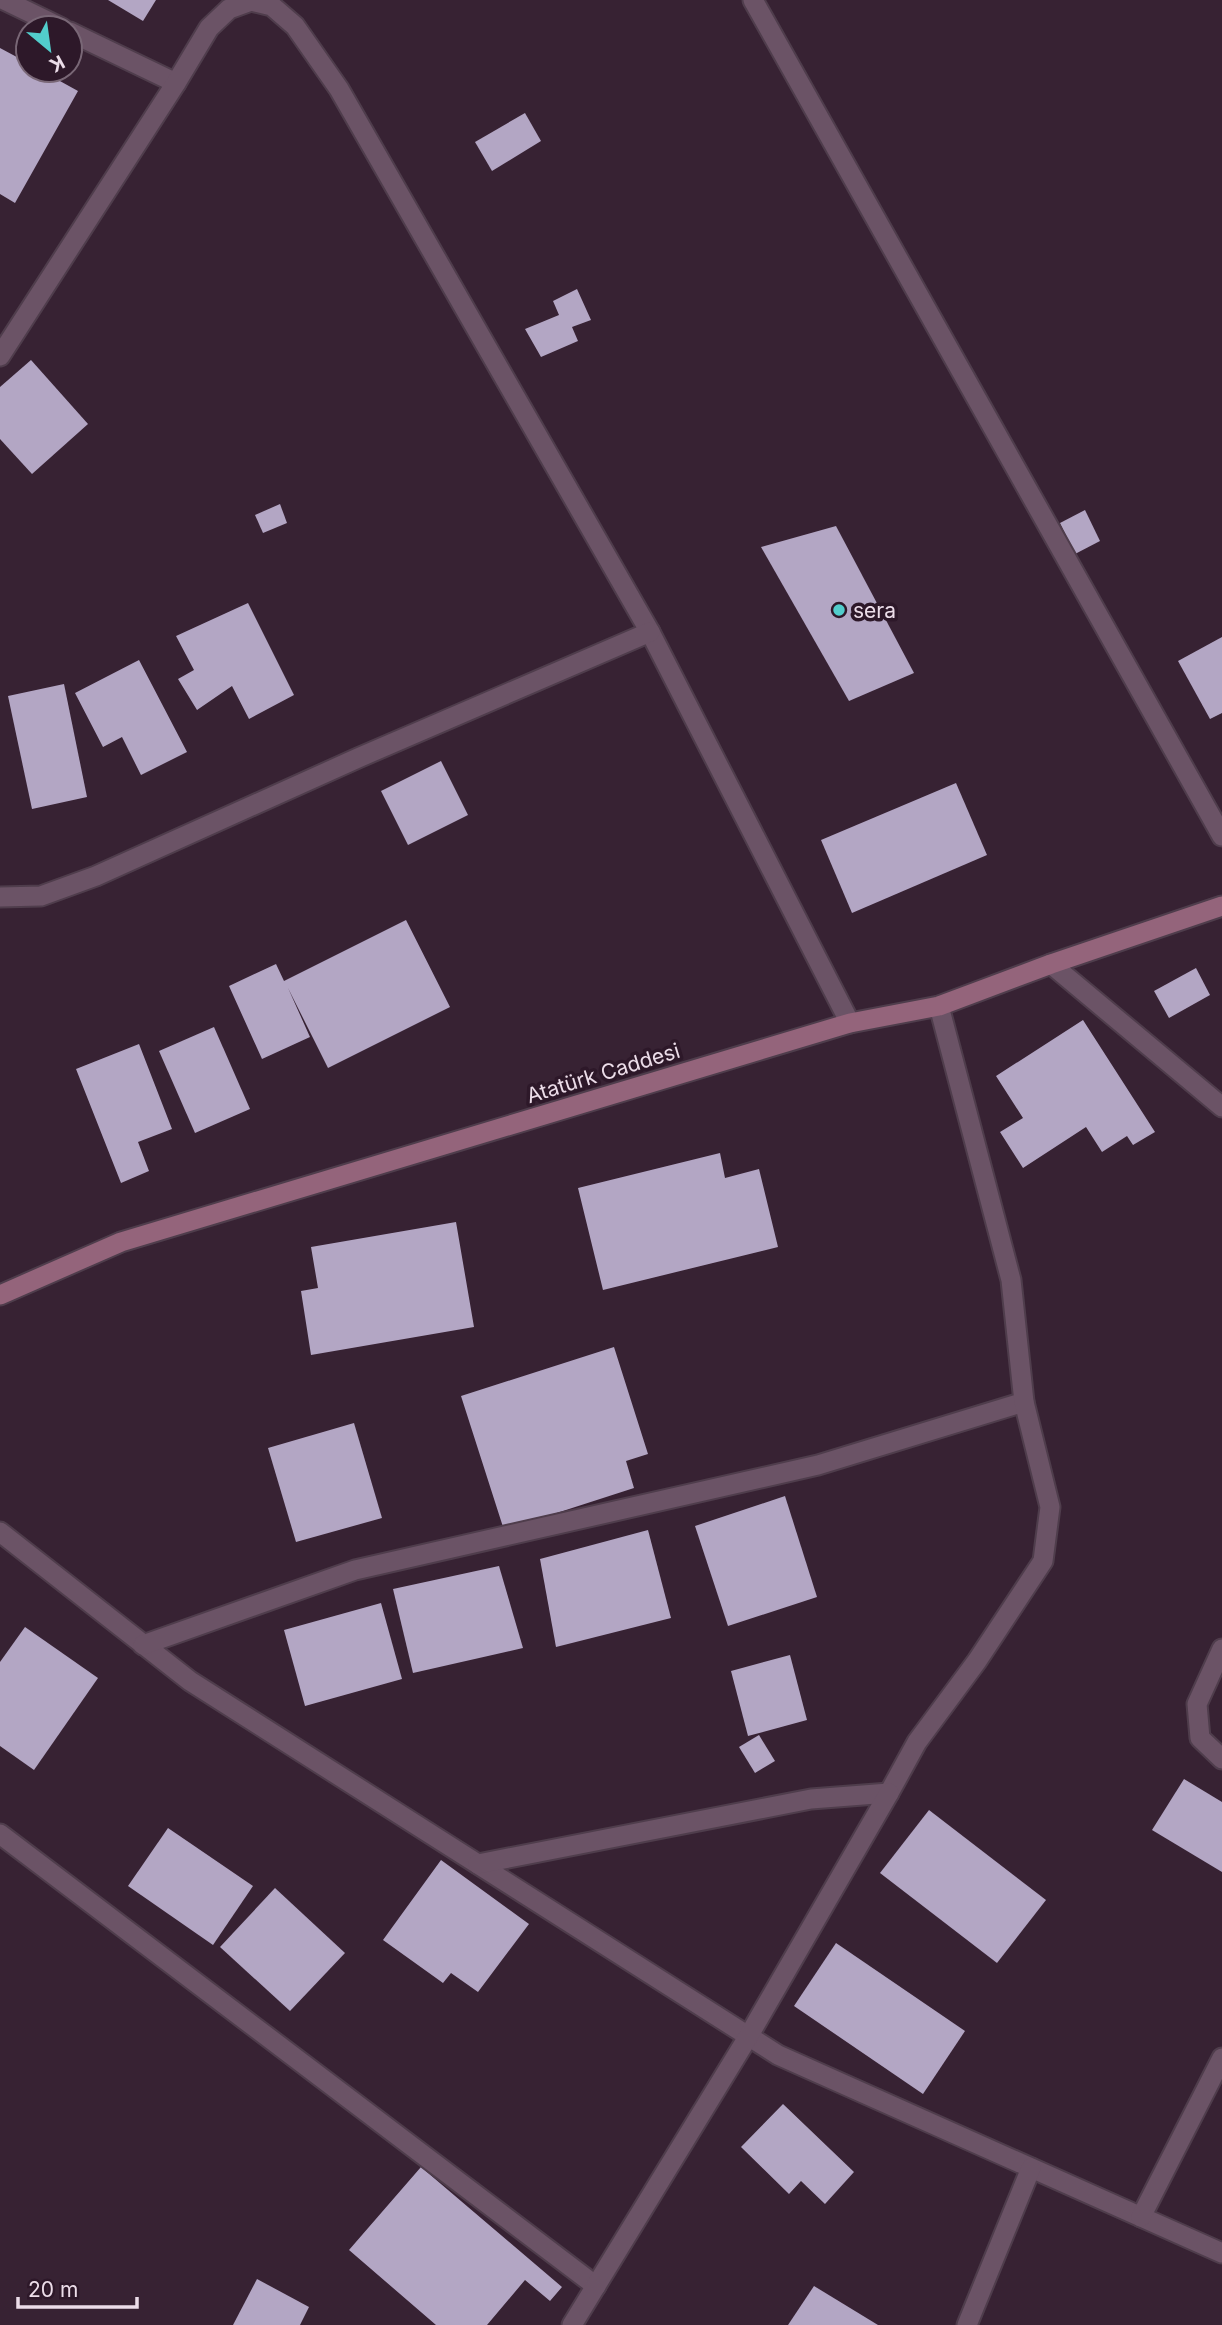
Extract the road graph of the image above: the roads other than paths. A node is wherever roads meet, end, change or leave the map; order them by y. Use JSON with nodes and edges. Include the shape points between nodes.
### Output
{"nodes":[{"id":1,"x":4,"y":0,"type":"edge"},
{"id":2,"x":753,"y":0,"type":"edge"},
{"id":3,"x":33,"y":14,"type":"edge"},
{"id":4,"x":84,"y":39,"type":"edge"},
{"id":5,"x":177,"y":83,"type":"junction"},
{"id":6,"x":0,"y":356,"type":"edge"},
{"id":7,"x":650,"y":632,"type":"junction"},
{"id":8,"x":1222,"y":836,"type":"edge"},
{"id":9,"x":0,"y":897,"type":"edge"},
{"id":10,"x":1222,"y":906,"type":"edge"},
{"id":11,"x":1051,"y":964,"type":"junction"},
{"id":12,"x":939,"y":1006,"type":"junction"},
{"id":13,"x":850,"y":1023,"type":"junction"},
{"id":14,"x":1222,"y":1107,"type":"edge"},
{"id":15,"x":0,"y":1295,"type":"edge"},
{"id":16,"x":1024,"y":1402,"type":"junction"},
{"id":17,"x":0,"y":1532,"type":"edge"},
{"id":18,"x":143,"y":1645,"type":"junction"},
{"id":19,"x":1222,"y":1649,"type":"edge"},
{"id":20,"x":1222,"y":1759,"type":"edge"},
{"id":21,"x":889,"y":1793,"type":"junction"},
{"id":22,"x":0,"y":1834,"type":"edge"},
{"id":23,"x":478,"y":1864,"type":"junction"},
{"id":24,"x":748,"y":2037,"type":"junction"},
{"id":25,"x":1222,"y":2058,"type":"edge"},
{"id":26,"x":1031,"y":2168,"type":"junction"},
{"id":27,"x":1141,"y":2217,"type":"junction"},
{"id":28,"x":1222,"y":2253,"type":"edge"},
{"id":29,"x":596,"y":2286,"type":"junction"},
{"id":30,"x":572,"y":2325,"type":"edge"},
{"id":31,"x":967,"y":2325,"type":"edge"}],
"edges":[{"from":1,"to":3,"type":"street"},
{"from":2,"to":8,"type":"street"},
{"from":4,"to":5,"type":"street"},
{"from":5,"to":6,"type":"street"},
{"from":5,"to":7,"type":"street","via":[[209,28],[229,9],[251,1],[272,6],[295,26],[339,89]]},
{"from":7,"to":9,"type":"street","via":[[96,876],[41,896]]},
{"from":7,"to":13,"type":"street"},
{"from":10,"to":11,"type":"main road","name":"Atatürk Caddesi"},
{"from":11,"to":12,"type":"main road","name":"Atatürk Caddesi"},
{"from":11,"to":14,"type":"street"},
{"from":12,"to":13,"type":"main road","name":"Atatürk Caddesi"},
{"from":12,"to":16,"type":"street","via":[[1011,1280]]},
{"from":13,"to":15,"type":"main road","name":"Atatürk Caddesi","via":[[121,1242]]},
{"from":16,"to":18,"type":"street","via":[[818,1465],[355,1570]]},
{"from":16,"to":21,"type":"street","via":[[1051,1507],[1043,1561],[917,1742]]},
{"from":17,"to":18,"type":"street"},
{"from":18,"to":23,"type":"street","via":[[190,1681]]},
{"from":19,"to":20,"type":"street","via":[[1197,1704],[1200,1738]]},
{"from":21,"to":23,"type":"street","via":[[811,1799]]},
{"from":21,"to":24,"type":"street"},
{"from":22,"to":29,"type":"street"},
{"from":23,"to":24,"type":"street"},
{"from":24,"to":26,"type":"street","via":[[778,2055]]},
{"from":24,"to":29,"type":"street"},
{"from":25,"to":27,"type":"street"},
{"from":26,"to":27,"type":"street"},
{"from":26,"to":31,"type":"street"},
{"from":27,"to":28,"type":"street"},
{"from":29,"to":30,"type":"street"}]}
